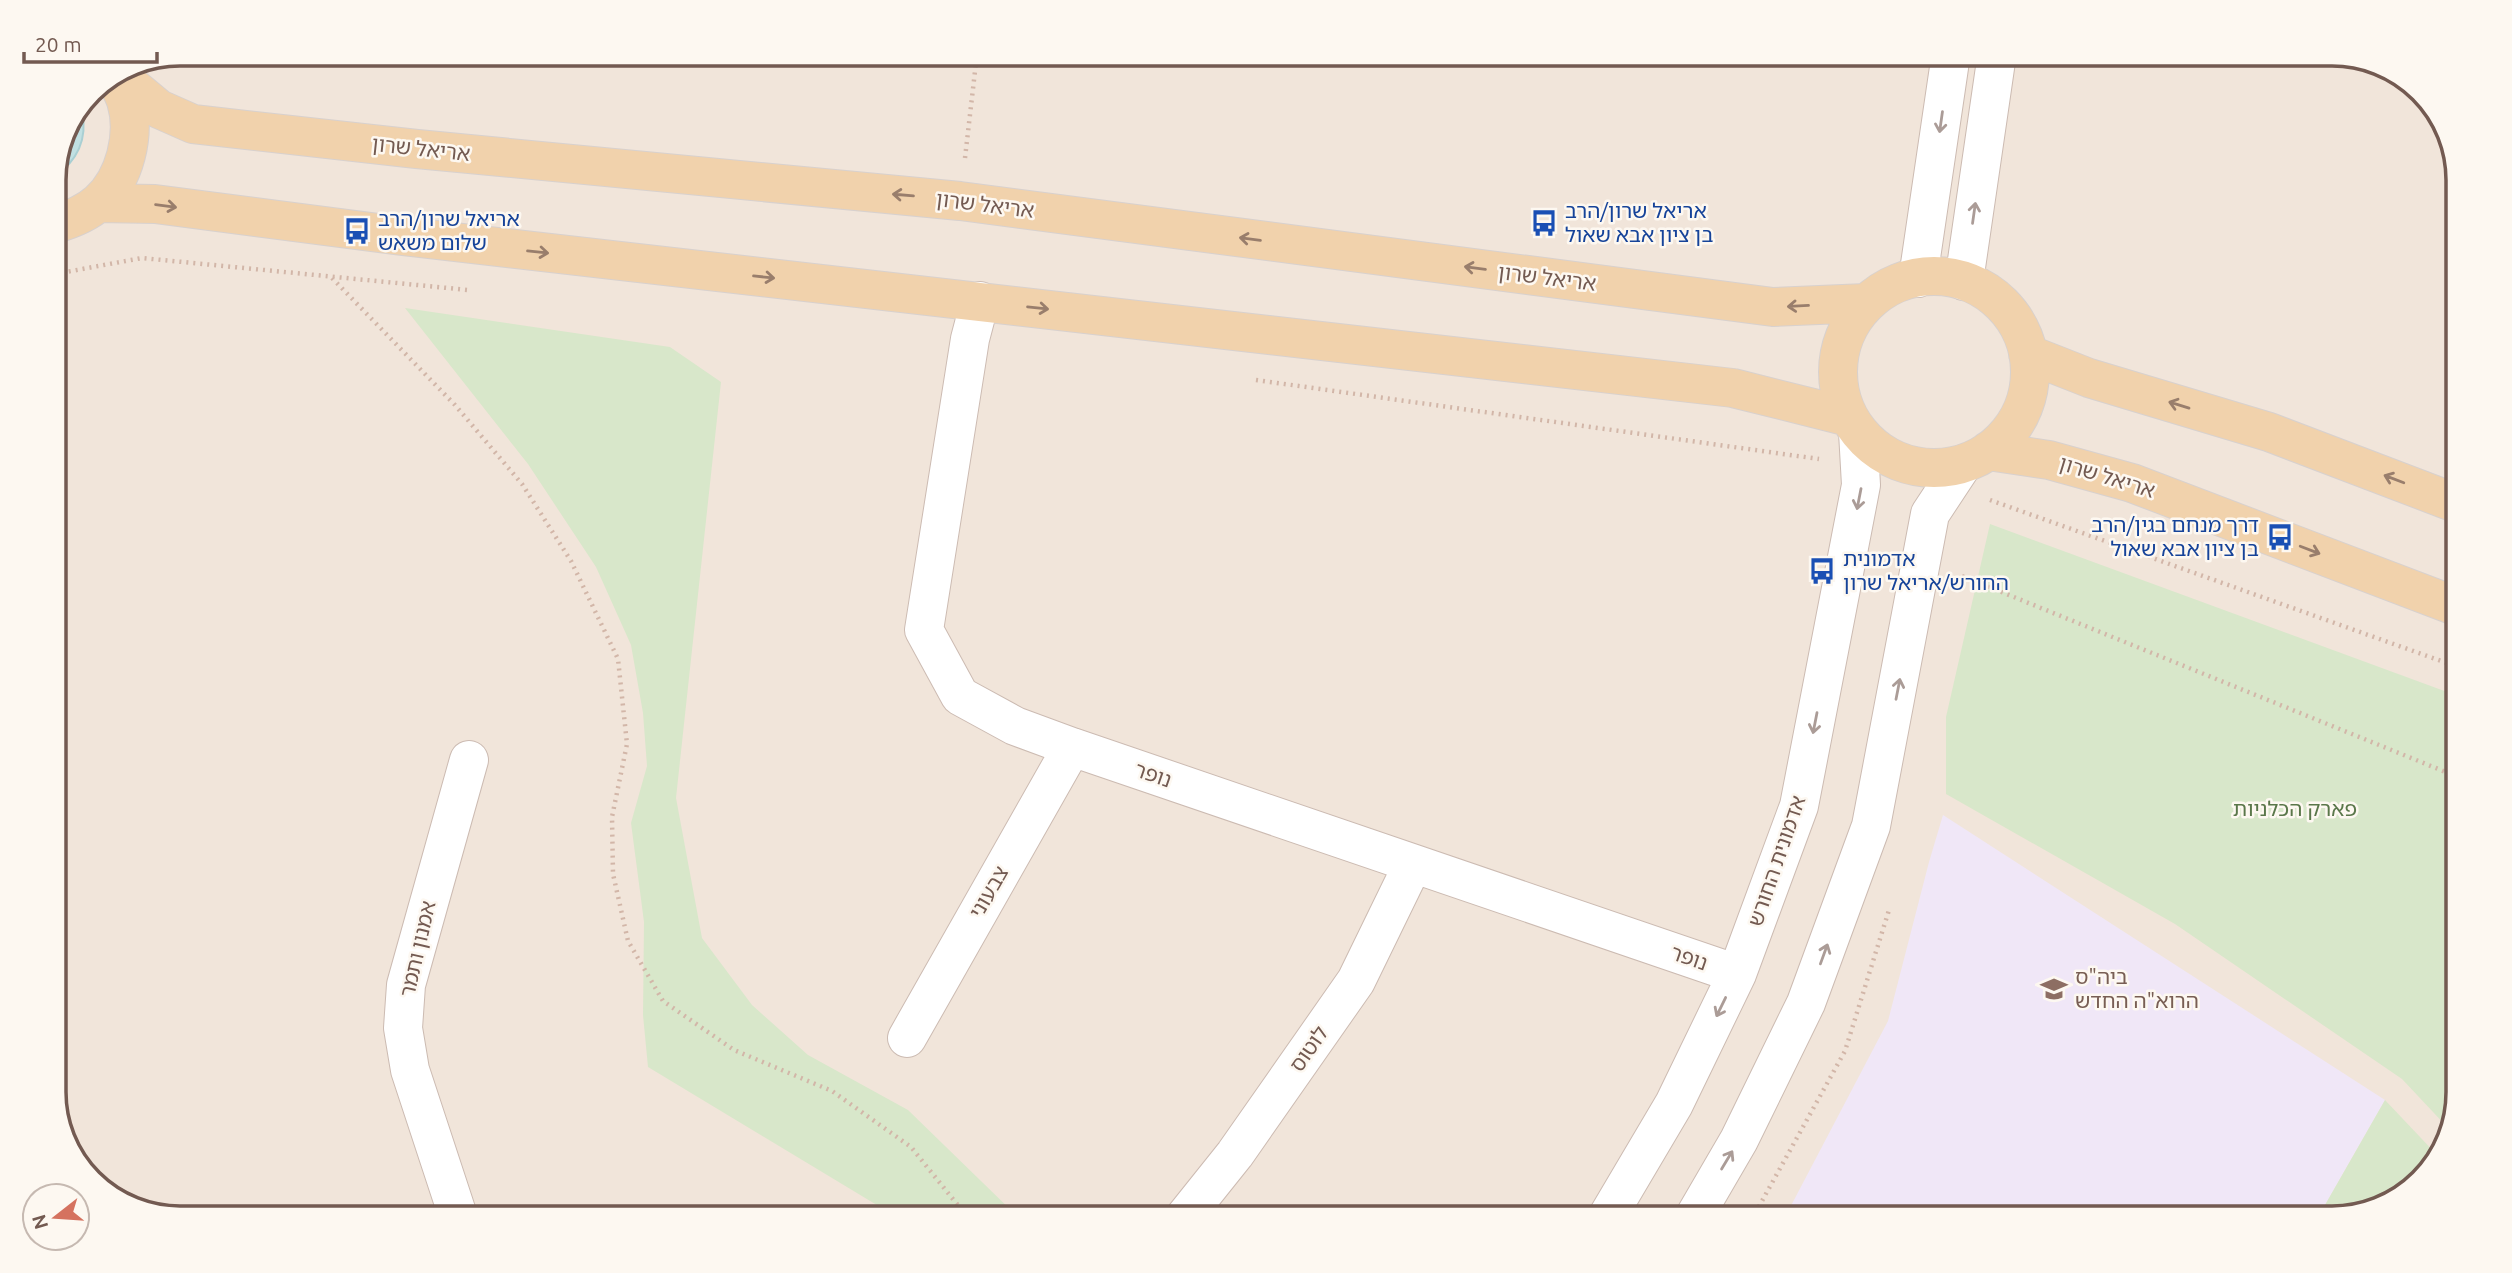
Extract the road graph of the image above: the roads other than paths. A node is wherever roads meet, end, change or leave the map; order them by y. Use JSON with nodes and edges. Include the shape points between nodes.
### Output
{"nodes":[{"id":1,"x":1949,"y":66,"type":"edge"},
{"id":2,"x":1995,"y":66,"type":"edge"},
{"id":3,"x":124,"y":81,"type":"edge"},
{"id":4,"x":120,"y":84,"type":"edge"},
{"id":5,"x":98,"y":203,"type":"junction"},
{"id":6,"x":67,"y":220,"type":"edge"},
{"id":7,"x":1918,"y":278,"type":"junction"},
{"id":8,"x":1964,"y":281,"type":"junction"},
{"id":9,"x":979,"y":301,"type":"junction"},
{"id":10,"x":1866,"y":303,"type":"junction"},
{"id":11,"x":2028,"y":354,"type":"junction"},
{"id":12,"x":1855,"y":438,"type":"junction"},
{"id":13,"x":1966,"y":467,"type":"junction"},
{"id":14,"x":2445,"y":499,"type":"edge"},
{"id":15,"x":2445,"y":602,"type":"edge"},
{"id":16,"x":1072,"y":747,"type":"junction"},
{"id":17,"x":469,"y":760,"type":"dead end"},
{"id":18,"x":1413,"y":864,"type":"junction"},
{"id":19,"x":1737,"y":974,"type":"junction"},
{"id":20,"x":907,"y":1038,"type":"dead end"},
{"id":21,"x":454,"y":1206,"type":"edge"},
{"id":22,"x":1193,"y":1206,"type":"edge"},
{"id":23,"x":1614,"y":1206,"type":"edge"},
{"id":24,"x":1701,"y":1206,"type":"edge"}],
"edges":[{"from":1,"to":7,"type":"street","one_way":true},
{"from":8,"to":2,"type":"street","one_way":true},
{"from":10,"to":3,"type":"main road","name":"אריאל שרון","one_way":true,"via":[[1773,307],[960,201],[193,124],[159,109]]},
{"from":4,"to":5,"type":"main road","via":[[126,100],[126,152],[113,186]]},
{"from":5,"to":6,"type":"main road"},
{"from":5,"to":9,"type":"main road","one_way":true,"via":[[155,204]]},
{"from":7,"to":8,"type":"main road"},
{"from":7,"to":10,"type":"main road","via":[[1886,287]]},
{"from":8,"to":11,"type":"main road","via":[[2005,307],[2020,329]]},
{"from":9,"to":12,"type":"main road","one_way":true,"via":[[1733,388]]},
{"from":9,"to":16,"type":"street","name":"נופר","via":[[924,631],[960,696],[1015,726]]},
{"from":10,"to":12,"type":"main road","via":[[1848,328],[1839,357],[1839,388]]},
{"from":11,"to":13,"type":"main road","via":[[2029,382],[2022,408],[2008,433]]},
{"from":14,"to":11,"type":"main road","one_way":true,"via":[[2269,432],[2089,378]]},
{"from":12,"to":13,"type":"main road","via":[[1906,464]]},
{"from":12,"to":19,"type":"street","name":"אדמונית החורש","one_way":true,"via":[[1861,485],[1800,806]]},
{"from":13,"to":15,"type":"main road","name":"אריאל שרון","one_way":true,"via":[[2049,460],[2132,483]]},
{"from":24,"to":13,"type":"street","one_way":true,"via":[[1739,1140],[1806,1003],[1871,826],[1930,514]]},
{"from":16,"to":18,"type":"street","name":"נופר"},
{"from":16,"to":20,"type":"street","name":"צבעוני"},
{"from":17,"to":21,"type":"street","name":"אמנון ותמר","via":[[405,985],[403,1028],[410,1070]]},
{"from":18,"to":19,"type":"street","name":"נופר"},
{"from":18,"to":22,"type":"street","name":"לוטוס","via":[[1356,981]]},
{"from":19,"to":23,"type":"street","name":"אדמונית החורש","one_way":true,"via":[[1674,1104]]}]}
